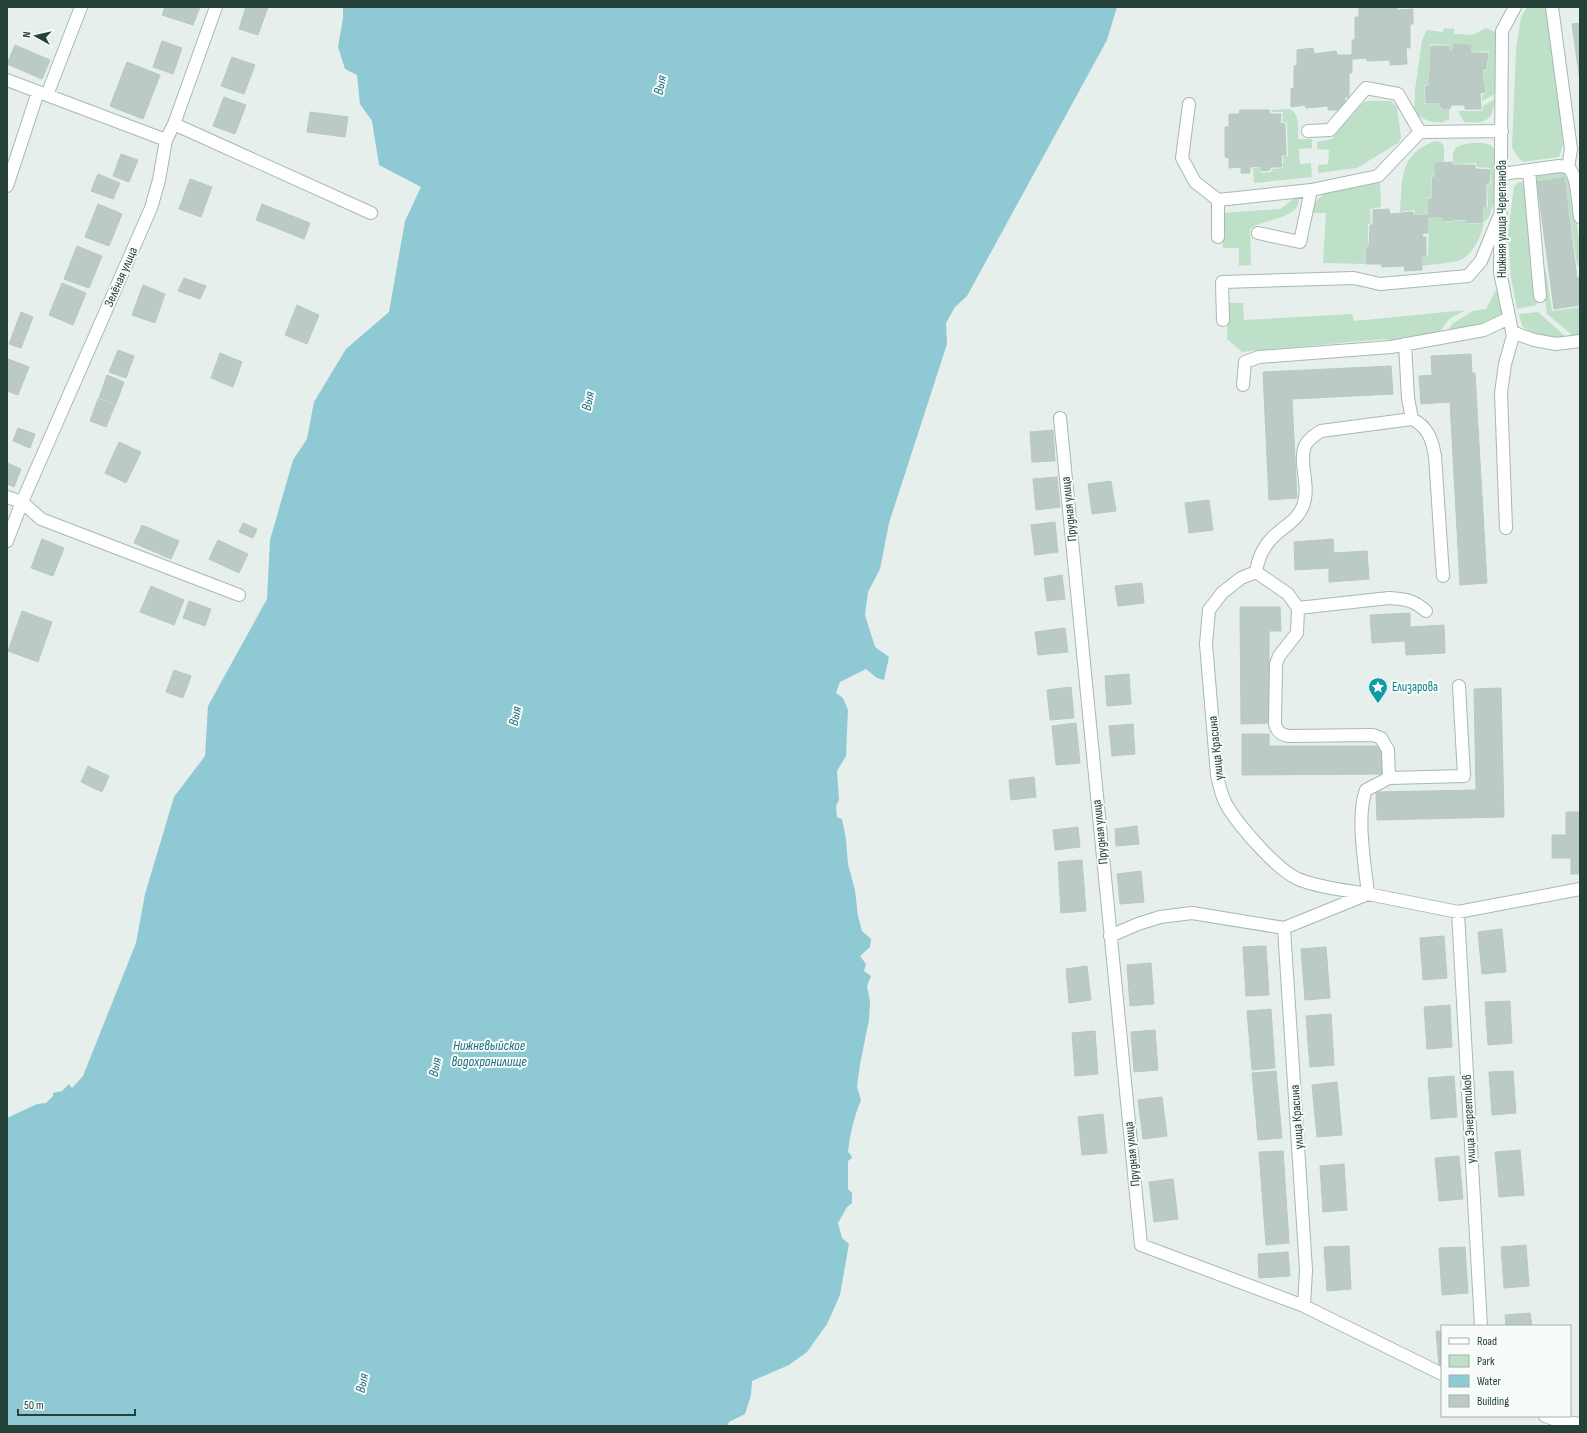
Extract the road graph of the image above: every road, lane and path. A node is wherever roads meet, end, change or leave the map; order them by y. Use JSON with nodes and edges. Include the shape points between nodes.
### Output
{"nodes":[{"id":1,"x":81,"y":7,"type":"edge"},
{"id":2,"x":216,"y":7,"type":"edge"},
{"id":3,"x":1516,"y":7,"type":"edge"},
{"id":4,"x":1552,"y":7,"type":"edge"},
{"id":5,"x":7,"y":80,"type":"edge"},
{"id":6,"x":43,"y":94,"type":"junction"},
{"id":7,"x":1189,"y":104,"type":"dead end"},
{"id":8,"x":174,"y":124,"type":"junction"},
{"id":9,"x":1308,"y":131,"type":"dead end"},
{"id":10,"x":1502,"y":131,"type":"junction"},
{"id":11,"x":1420,"y":132,"type":"junction"},
{"id":12,"x":166,"y":140,"type":"junction"},
{"id":13,"x":1568,"y":168,"type":"junction"},
{"id":14,"x":1529,"y":170,"type":"junction"},
{"id":15,"x":1502,"y":174,"type":"junction"},
{"id":16,"x":7,"y":186,"type":"edge"},
{"id":17,"x":1311,"y":190,"type":"junction"},
{"id":18,"x":1218,"y":200,"type":"junction"},
{"id":19,"x":1501,"y":210,"type":"junction"},
{"id":20,"x":371,"y":213,"type":"dead end"},
{"id":21,"x":1580,"y":217,"type":"edge"},
{"id":22,"x":1258,"y":233,"type":"dead end"},
{"id":23,"x":1218,"y":237,"type":"dead end"},
{"id":24,"x":1540,"y":296,"type":"dead end"},
{"id":25,"x":1509,"y":318,"type":"junction"},
{"id":26,"x":1223,"y":320,"type":"dead end"},
{"id":27,"x":1512,"y":332,"type":"junction"},
{"id":28,"x":1580,"y":341,"type":"edge"},
{"id":29,"x":1405,"y":344,"type":"junction"},
{"id":30,"x":1243,"y":385,"type":"dead end"},
{"id":31,"x":1060,"y":418,"type":"dead end"},
{"id":32,"x":1412,"y":419,"type":"junction"},
{"id":33,"x":7,"y":497,"type":"edge"},
{"id":34,"x":22,"y":502,"type":"junction"},
{"id":35,"x":1506,"y":528,"type":"dead end"},
{"id":36,"x":7,"y":541,"type":"edge"},
{"id":37,"x":1256,"y":572,"type":"junction"},
{"id":38,"x":1443,"y":576,"type":"dead end"},
{"id":39,"x":239,"y":595,"type":"dead end"},
{"id":40,"x":1298,"y":608,"type":"junction"},
{"id":41,"x":1426,"y":611,"type":"dead end"},
{"id":42,"x":1459,"y":686,"type":"dead end"},
{"id":43,"x":1389,"y":778,"type":"junction"},
{"id":44,"x":1580,"y":889,"type":"edge"},
{"id":45,"x":1368,"y":894,"type":"junction"},
{"id":46,"x":1458,"y":912,"type":"junction"},
{"id":47,"x":1284,"y":928,"type":"junction"},
{"id":48,"x":1110,"y":936,"type":"junction"},
{"id":49,"x":1304,"y":1306,"type":"junction"},
{"id":50,"x":1481,"y":1325,"type":"edge"},
{"id":51,"x":1441,"y":1374,"type":"edge"},
{"id":52,"x":1548,"y":1417,"type":"edge"},
{"id":53,"x":1580,"y":1424,"type":"edge"}],
"edges":[{"from":1,"to":6,"type":"street"},
{"from":2,"to":8,"type":"street","name":"Зелёная улица"},
{"from":3,"to":10,"type":"street","name":"Нижняя улица Черепанова","via":[[1502,31]]},
{"from":4,"to":13,"type":"street","via":[[1571,150]]},
{"from":5,"to":6,"type":"street"},
{"from":6,"to":12,"type":"street"},
{"from":6,"to":16,"type":"street"},
{"from":7,"to":18,"type":"street","via":[[1182,158],[1195,182]]},
{"from":8,"to":12,"type":"street","name":"Зелёная улица"},
{"from":8,"to":20,"type":"street"},
{"from":9,"to":11,"type":"street","via":[[1330,130],[1366,88],[1398,94]]},
{"from":10,"to":11,"type":"street"},
{"from":10,"to":15,"type":"street","name":"Нижняя улица Черепанова"},
{"from":11,"to":17,"type":"street","via":[[1378,176]]},
{"from":12,"to":34,"type":"street","name":"Зелёная улица","via":[[151,208]]},
{"from":13,"to":14,"type":"street","via":[[1559,166]]},
{"from":13,"to":21,"type":"street","via":[[1574,179]]},
{"from":14,"to":15,"type":"street"},
{"from":14,"to":24,"type":"street"},
{"from":15,"to":19,"type":"street","name":"Нижняя улица Черепанова"},
{"from":17,"to":18,"type":"street"},
{"from":17,"to":22,"type":"street","via":[[1300,242]]},
{"from":18,"to":23,"type":"street"},
{"from":19,"to":25,"type":"street","name":"Нижняя улица Черепанова","via":[[1500,272]]},
{"from":19,"to":26,"type":"street","via":[[1481,261],[1468,276],[1380,284],[1354,278],[1222,282]]},
{"from":25,"to":27,"type":"street","name":"Нижняя улица Черепанова"},
{"from":25,"to":29,"type":"street","via":[[1484,330]]},
{"from":27,"to":28,"type":"street","via":[[1556,344]]},
{"from":27,"to":35,"type":"street","name":"Нижняя улица Черепанова","via":[[1501,393]]},
{"from":29,"to":30,"type":"street","via":[[1259,357],[1245,362]]},
{"from":29,"to":32,"type":"street","via":[[1408,398]]},
{"from":31,"to":48,"type":"street","name":"Прудная улица"},
{"from":32,"to":37,"type":"street","via":[[1321,431],[1310,438],[1305,445],[1307,491],[1302,508],[1296,519],[1273,537],[1261,553]]},
{"from":32,"to":38,"type":"street","via":[[1426,429],[1432,438]]},
{"from":33,"to":34,"type":"street"},
{"from":34,"to":36,"type":"street","name":"Зелёная улица"},
{"from":34,"to":39,"type":"street","via":[[41,518]]},
{"from":37,"to":40,"type":"street","via":[[1288,594]]},
{"from":37,"to":45,"type":"street","name":"улица Красина","via":[[1241,578],[1222,592],[1209,610],[1206,644],[1217,775],[1221,791],[1235,817],[1286,873],[1313,884]]},
{"from":40,"to":41,"type":"street","via":[[1389,598],[1409,600]]},
{"from":40,"to":43,"type":"street","via":[[1297,632],[1276,664],[1277,730],[1289,736],[1363,734],[1382,738],[1388,750]]},
{"from":42,"to":43,"type":"street","via":[[1464,776]]},
{"from":43,"to":45,"type":"street","via":[[1366,790],[1362,800]]},
{"from":44,"to":46,"type":"street"},
{"from":45,"to":46,"type":"street","name":"улица Красина"},
{"from":45,"to":47,"type":"street"},
{"from":46,"to":50,"type":"street","name":"улица Энергетиков"},
{"from":47,"to":48,"type":"street","via":[[1192,913],[1166,916]]},
{"from":47,"to":49,"type":"street","name":"улица Красина","via":[[1306,1270]]},
{"from":48,"to":49,"type":"street","name":"Прудная улица","via":[[1141,1245]]},
{"from":49,"to":51,"type":"street"},
{"from":52,"to":53,"type":"street"}]}
